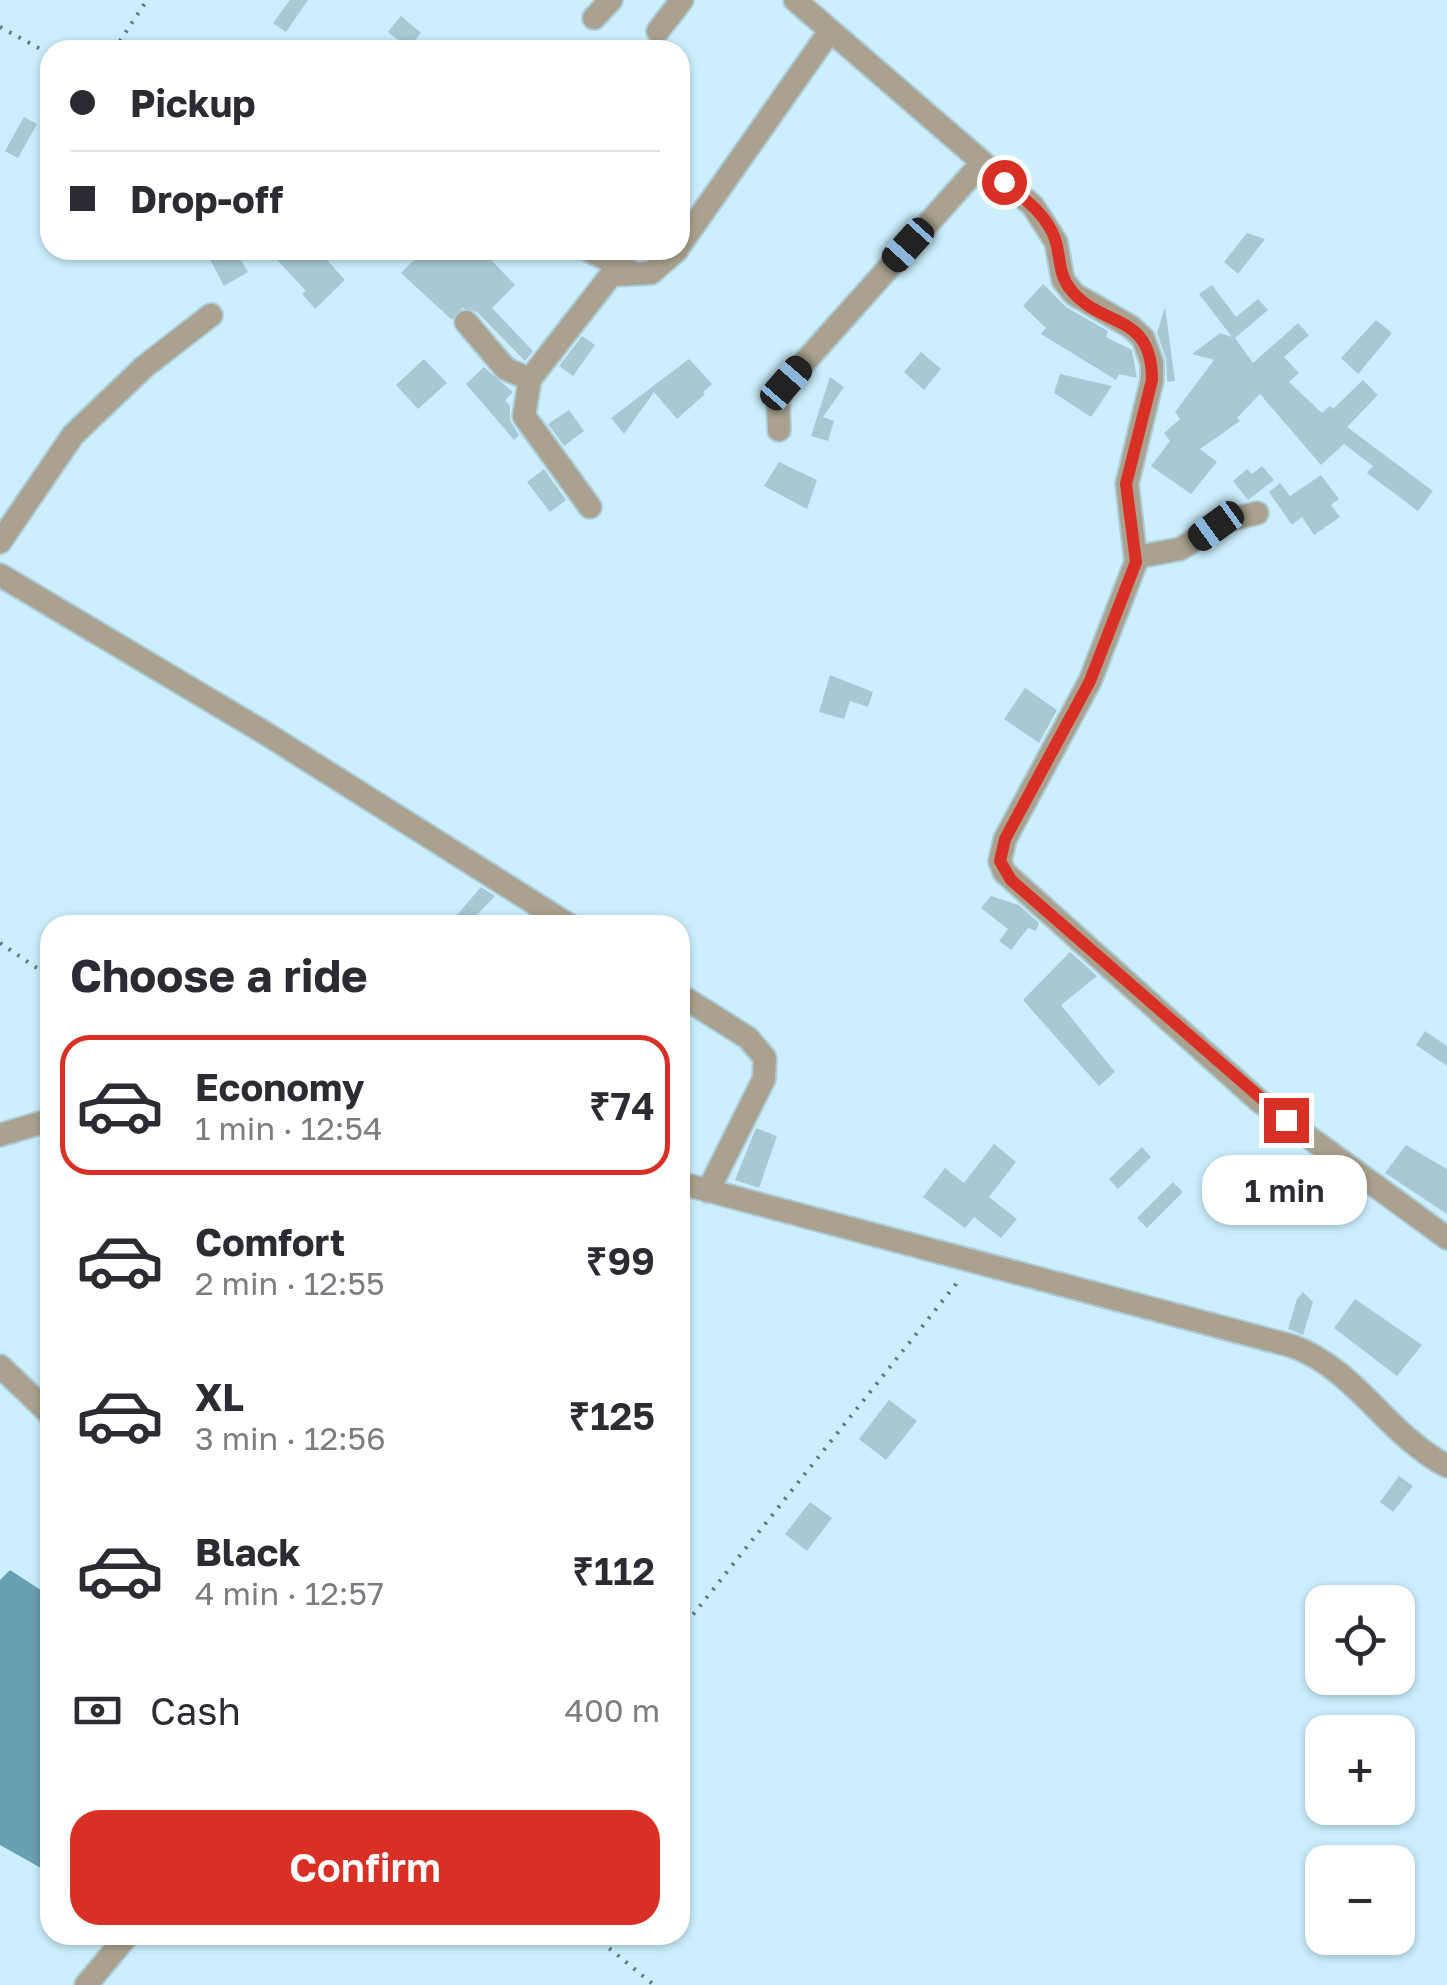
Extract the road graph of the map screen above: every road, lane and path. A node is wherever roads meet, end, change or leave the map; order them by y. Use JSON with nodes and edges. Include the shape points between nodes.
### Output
{"nodes":[{"id":1,"x":148,"y":0,"type":"edge"},
{"id":2,"x":611,"y":0,"type":"edge"},
{"id":3,"x":682,"y":0,"type":"edge"},
{"id":4,"x":816,"y":12,"type":"edge"},
{"id":5,"x":594,"y":18,"type":"dead end"},
{"id":6,"x":0,"y":28,"type":"edge"},
{"id":7,"x":658,"y":31,"type":"dead end"},
{"id":8,"x":121,"y":40,"type":"edge"},
{"id":9,"x":40,"y":49,"type":"edge"},
{"id":10,"x":982,"y":162,"type":"junction"},
{"id":11,"x":690,"y":227,"type":"edge"},
{"id":12,"x":609,"y":260,"type":"edge"},
{"id":13,"x":667,"y":260,"type":"edge"},
{"id":14,"x":634,"y":272,"type":"junction"},
{"id":15,"x":211,"y":315,"type":"dead end"},
{"id":16,"x":466,"y":322,"type":"dead end"},
{"id":17,"x":530,"y":380,"type":"junction"},
{"id":18,"x":779,"y":430,"type":"dead end"},
{"id":19,"x":590,"y":507,"type":"dead end"},
{"id":20,"x":1256,"y":513,"type":"dead end"},
{"id":21,"x":0,"y":542,"type":"edge"},
{"id":22,"x":1137,"y":557,"type":"junction"},
{"id":23,"x":0,"y":576,"type":"edge"},
{"id":24,"x":553,"y":915,"type":"edge"},
{"id":25,"x":0,"y":943,"type":"edge"},
{"id":26,"x":40,"y":970,"type":"edge"},
{"id":27,"x":690,"y":1001,"type":"edge"},
{"id":28,"x":40,"y":1123,"type":"edge"},
{"id":29,"x":0,"y":1135,"type":"edge"},
{"id":30,"x":690,"y":1186,"type":"edge"},
{"id":31,"x":708,"y":1191,"type":"junction"},
{"id":32,"x":1447,"y":1238,"type":"edge"},
{"id":33,"x":956,"y":1258,"type":"junction"},
{"id":34,"x":0,"y":1366,"type":"edge"},
{"id":35,"x":40,"y":1404,"type":"edge"},
{"id":36,"x":1447,"y":1466,"type":"edge"},
{"id":37,"x":690,"y":1618,"type":"edge"},
{"id":38,"x":120,"y":1945,"type":"edge"},
{"id":39,"x":605,"y":1945,"type":"edge"},
{"id":40,"x":86,"y":1985,"type":"edge"},
{"id":41,"x":654,"y":1985,"type":"edge"}],
"edges":[{"from":1,"to":8,"type":"path"},
{"from":2,"to":5,"type":"street"},
{"from":3,"to":7,"type":"street"},
{"from":4,"to":10,"type":"street"},
{"from":4,"to":11,"type":"street"},
{"from":6,"to":9,"type":"path"},
{"from":10,"to":18,"type":"street","via":[[786,383],[778,400]]},
{"from":10,"to":22,"type":"street","via":[[1048,226],[1063,280],[1074,294],[1131,327],[1150,351],[1152,380],[1126,484]]},
{"from":12,"to":14,"type":"street"},
{"from":13,"to":14,"type":"street","via":[[658,270]]},
{"from":14,"to":17,"type":"street","via":[[611,275]]},
{"from":15,"to":21,"type":"street","via":[[73,435]]},
{"from":16,"to":17,"type":"street","via":[[506,369]]},
{"from":17,"to":19,"type":"street","via":[[524,416]]},
{"from":20,"to":22,"type":"street","via":[[1225,521],[1180,549]]},
{"from":22,"to":32,"type":"street","via":[[1090,681],[1005,839],[1004,872],[1258,1100]]},
{"from":23,"to":24,"type":"street"},
{"from":25,"to":26,"type":"path"},
{"from":27,"to":31,"type":"street","via":[[748,1038],[766,1058],[764,1080]]},
{"from":28,"to":29,"type":"street"},
{"from":30,"to":31,"type":"street"},
{"from":31,"to":33,"type":"street"},
{"from":33,"to":36,"type":"street","via":[[1318,1356],[1403,1438]]},
{"from":33,"to":37,"type":"path","via":[[956,1284]]},
{"from":34,"to":35,"type":"street"},
{"from":38,"to":40,"type":"street"},
{"from":39,"to":41,"type":"path"}]}
